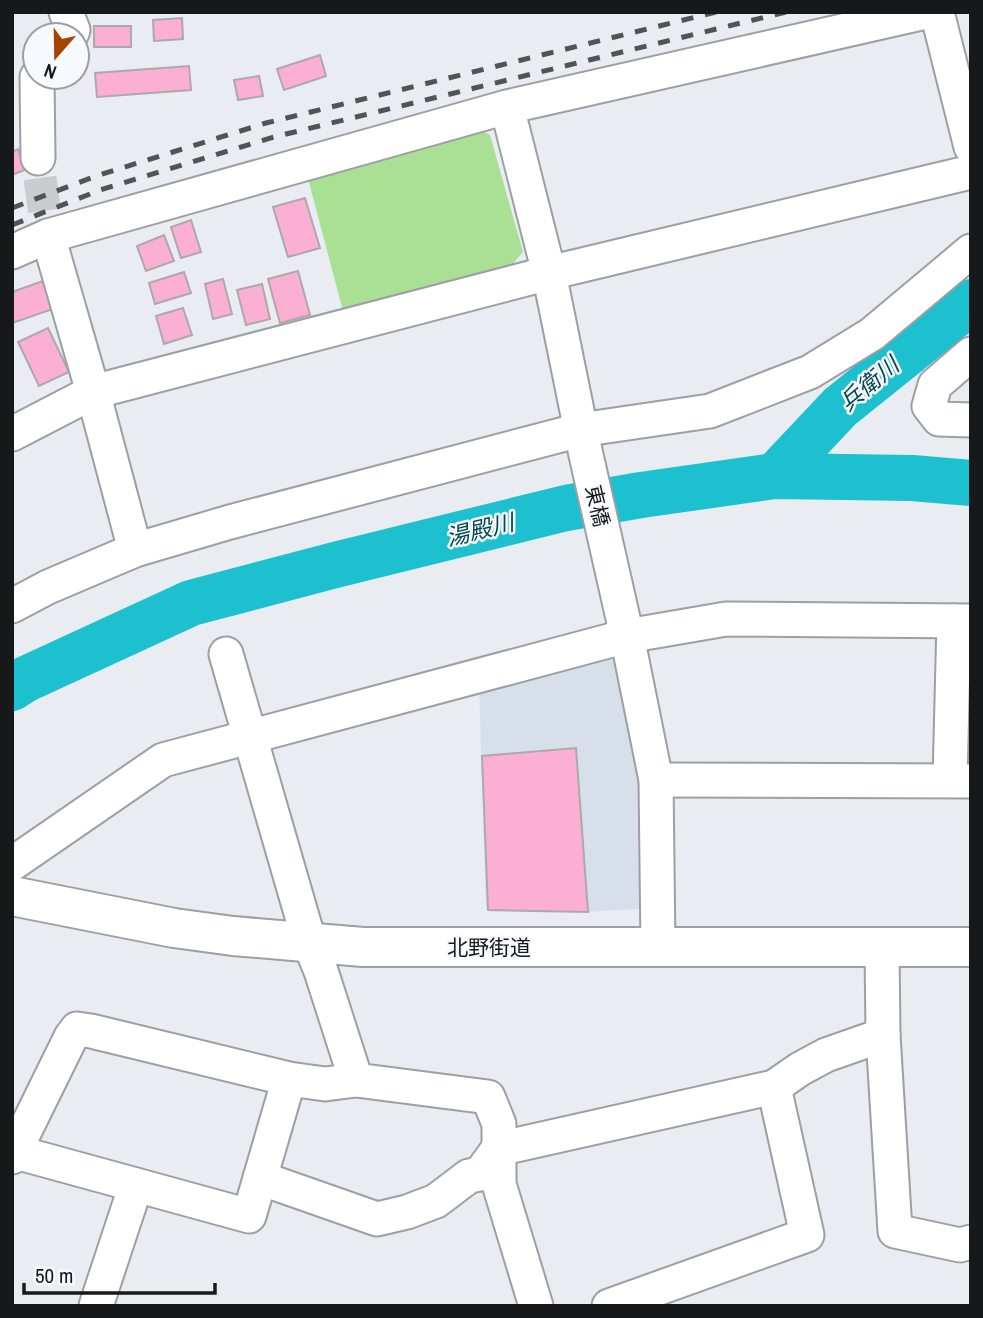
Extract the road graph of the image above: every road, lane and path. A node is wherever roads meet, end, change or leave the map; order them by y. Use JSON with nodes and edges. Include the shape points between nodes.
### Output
{"nodes":[{"id":1,"x":926,"y":12,"type":"edge"},
{"id":2,"x":937,"y":12,"type":"edge"},
{"id":3,"x":36,"y":91,"type":"edge"},
{"id":4,"x":507,"y":107,"type":"junction"},
{"id":5,"x":971,"y":148,"type":"edge"},
{"id":6,"x":38,"y":158,"type":"tunnel mouth"},
{"id":7,"x":971,"y":172,"type":"edge"},
{"id":8,"x":48,"y":236,"type":"junction"},
{"id":9,"x":971,"y":251,"type":"edge"},
{"id":10,"x":12,"y":252,"type":"edge"},
{"id":11,"x":548,"y":274,"type":"junction"},
{"id":12,"x":971,"y":354,"type":"edge"},
{"id":13,"x":93,"y":392,"type":"junction"},
{"id":14,"x":971,"y":421,"type":"edge"},
{"id":15,"x":12,"y":434,"type":"edge"},
{"id":16,"x":583,"y":442,"type":"junction"},
{"id":17,"x":135,"y":550,"type":"junction"},
{"id":18,"x":12,"y":606,"type":"edge"},
{"id":19,"x":962,"y":621,"type":"edge"},
{"id":20,"x":627,"y":636,"type":"junction"},
{"id":21,"x":226,"y":653,"type":"dead end"},
{"id":22,"x":251,"y":737,"type":"junction"},
{"id":23,"x":656,"y":780,"type":"junction"},
{"id":24,"x":960,"y":780,"type":"edge"},
{"id":25,"x":12,"y":863,"type":"edge"},
{"id":26,"x":12,"y":896,"type":"edge"},
{"id":27,"x":310,"y":944,"type":"junction"},
{"id":28,"x":971,"y":947,"type":"edge"},
{"id":29,"x":658,"y":948,"type":"junction"},
{"id":30,"x":882,"y":948,"type":"junction"},
{"id":31,"x":883,"y":1035,"type":"junction"},
{"id":32,"x":289,"y":1079,"type":"junction"},
{"id":33,"x":356,"y":1080,"type":"junction"},
{"id":34,"x":774,"y":1087,"type":"junction"},
{"id":35,"x":498,"y":1149,"type":"junction"},
{"id":36,"x":13,"y":1153,"type":"edge"},
{"id":37,"x":261,"y":1178,"type":"junction"},
{"id":38,"x":136,"y":1185,"type":"junction"},
{"id":39,"x":971,"y":1242,"type":"edge"},
{"id":40,"x":96,"y":1306,"type":"edge"},
{"id":41,"x":536,"y":1306,"type":"edge"},
{"id":42,"x":609,"y":1306,"type":"edge"}],
"edges":[{"from":1,"to":4,"type":"street"},
{"from":2,"to":5,"type":"street"},
{"from":3,"to":6,"type":"street"},
{"from":4,"to":8,"type":"street"},
{"from":4,"to":11,"type":"street","name":"東橋"},
{"from":7,"to":11,"type":"street"},
{"from":8,"to":10,"type":"street"},
{"from":8,"to":13,"type":"street"},
{"from":9,"to":16,"type":"street","via":[[872,334],[810,372],[710,411]]},
{"from":11,"to":13,"type":"street"},
{"from":11,"to":16,"type":"street","name":"東橋"},
{"from":12,"to":14,"type":"street","via":[[935,385],[929,406],[939,419]]},
{"from":13,"to":15,"type":"street"},
{"from":13,"to":17,"type":"street"},
{"from":16,"to":17,"type":"street","via":[[230,522]]},
{"from":16,"to":20,"type":"street","name":"東橋"},
{"from":17,"to":18,"type":"street"},
{"from":19,"to":20,"type":"street","via":[[726,618]]},
{"from":19,"to":24,"type":"street"},
{"from":20,"to":22,"type":"street"},
{"from":20,"to":23,"type":"street","name":"東橋"},
{"from":21,"to":22,"type":"street"},
{"from":22,"to":25,"type":"street","via":[[163,760]]},
{"from":22,"to":27,"type":"street"},
{"from":23,"to":24,"type":"street"},
{"from":23,"to":29,"type":"street","name":"東橋"},
{"from":26,"to":27,"type":"main road","name":"北野街道","via":[[174,928]]},
{"from":27,"to":29,"type":"main road","name":"北野街道"},
{"from":27,"to":33,"type":"street"},
{"from":28,"to":30,"type":"main road","name":"北野街道"},
{"from":29,"to":30,"type":"main road","name":"北野街道"},
{"from":30,"to":31,"type":"street"},
{"from":31,"to":34,"type":"street","via":[[826,1055]]},
{"from":31,"to":39,"type":"street","via":[[895,1231],[960,1245]]},
{"from":32,"to":33,"type":"street","via":[[325,1084]]},
{"from":32,"to":36,"type":"street","via":[[77,1030]]},
{"from":32,"to":37,"type":"street"},
{"from":33,"to":35,"type":"street","via":[[488,1097],[499,1124]]},
{"from":34,"to":35,"type":"street"},
{"from":34,"to":42,"type":"street","via":[[807,1235]]},
{"from":35,"to":37,"type":"street","via":[[480,1174],[468,1176],[436,1201],[377,1219]]},
{"from":35,"to":41,"type":"street","via":[[499,1184]]},
{"from":36,"to":38,"type":"street"},
{"from":37,"to":38,"type":"street","via":[[249,1216]]},
{"from":38,"to":40,"type":"street"}]}
